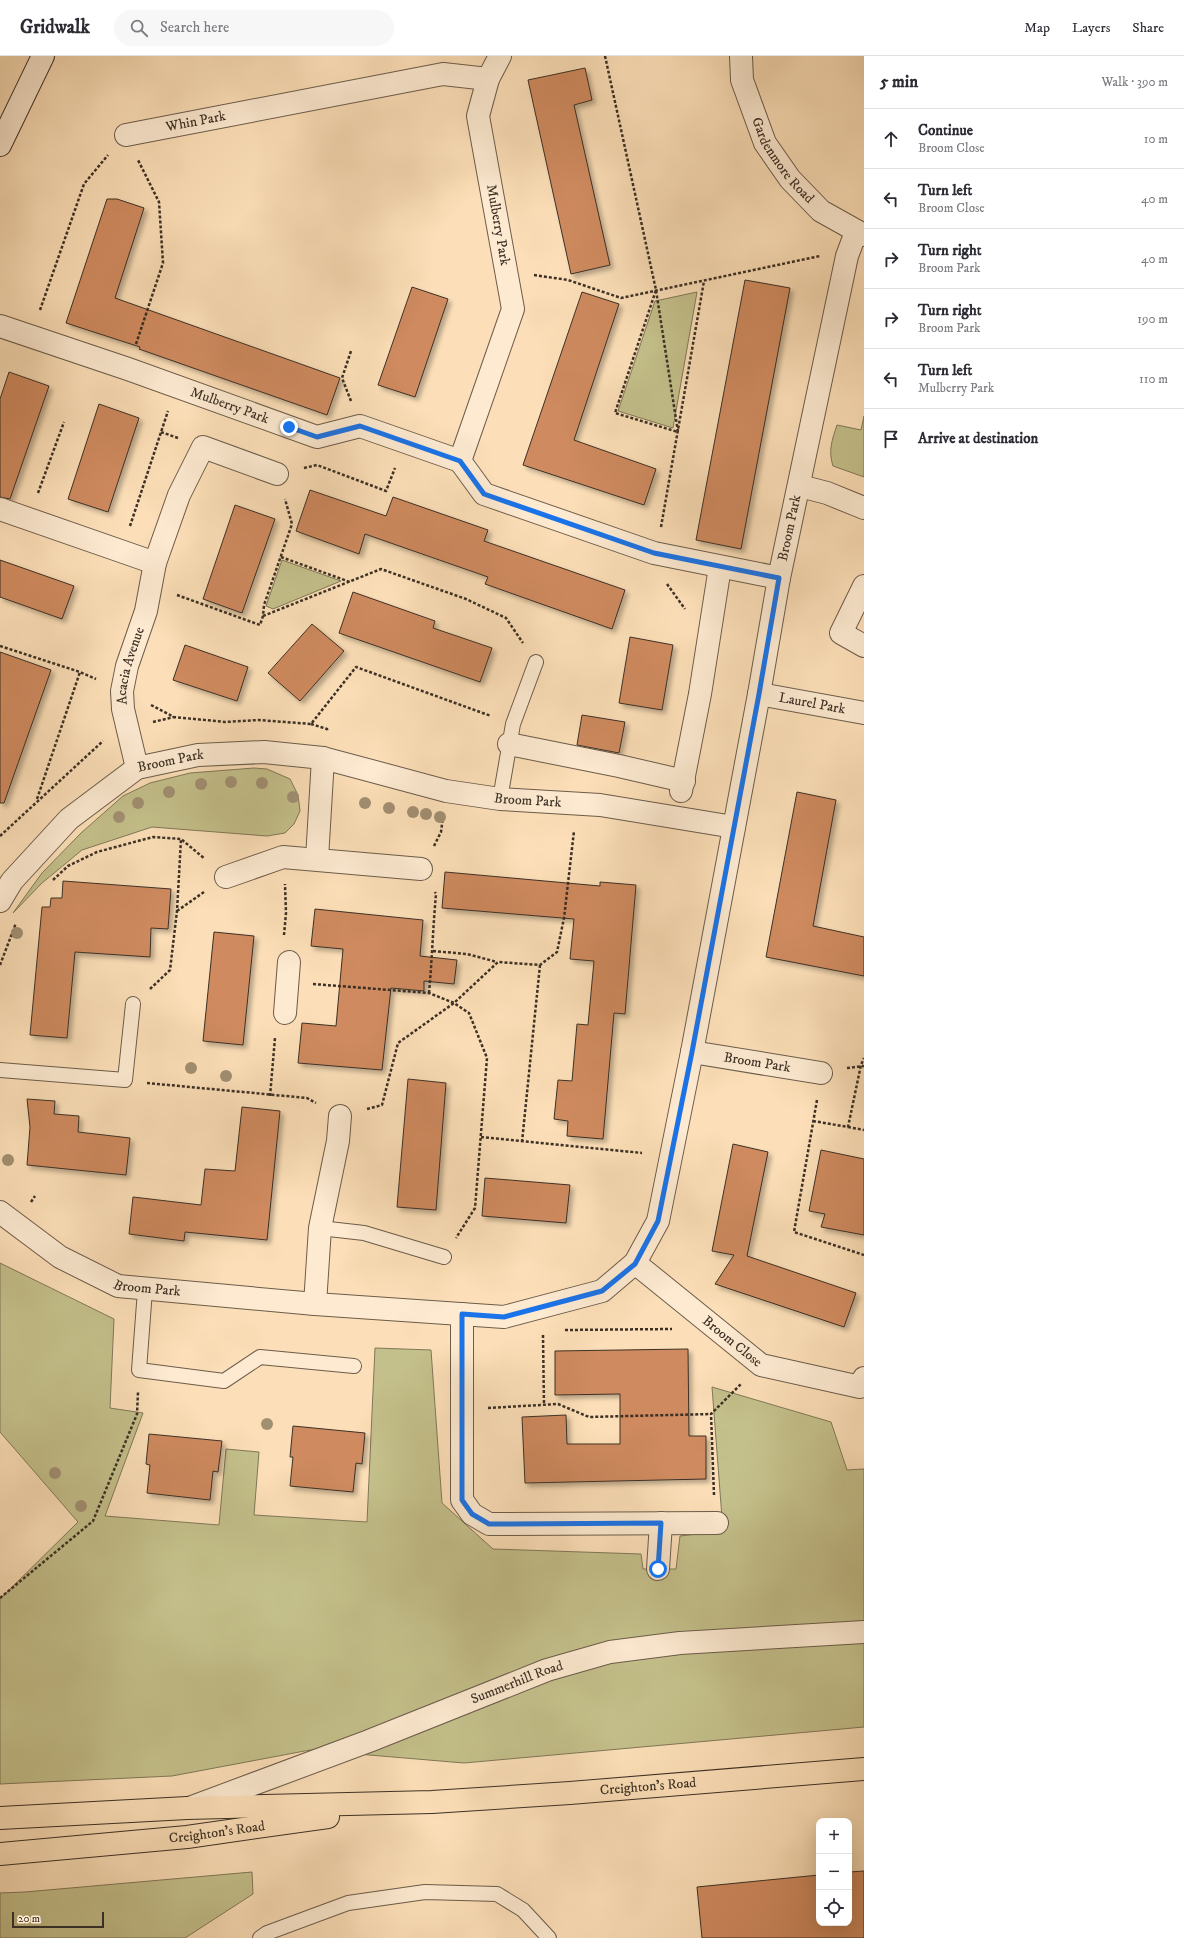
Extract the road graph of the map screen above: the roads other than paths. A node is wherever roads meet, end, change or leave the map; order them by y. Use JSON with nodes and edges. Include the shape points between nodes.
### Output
{"nodes":[{"id":1,"x":43,"y":56,"type":"edge"},
{"id":2,"x":500,"y":56,"type":"edge"},
{"id":3,"x":741,"y":56,"type":"edge"},
{"id":4,"x":488,"y":79,"type":"junction"},
{"id":5,"x":126,"y":135,"type":"road end"},
{"id":6,"x":0,"y":146,"type":"edge"},
{"id":7,"x":856,"y":239,"type":"edge"},
{"id":8,"x":0,"y":326,"type":"edge"},
{"id":9,"x":460,"y":461,"type":"junction"},
{"id":10,"x":277,"y":474,"type":"road end"},
{"id":11,"x":800,"y":486,"type":"junction"},
{"id":12,"x":864,"y":508,"type":"edge"},
{"id":13,"x":0,"y":509,"type":"edge"},
{"id":14,"x":155,"y":563,"type":"junction"},
{"id":15,"x":720,"y":567,"type":"junction"},
{"id":16,"x":779,"y":578,"type":"junction"},
{"id":17,"x":864,"y":586,"type":"edge"},
{"id":18,"x":864,"y":646,"type":"edge"},
{"id":19,"x":536,"y":662,"type":"road end"},
{"id":20,"x":759,"y":694,"type":"junction"},
{"id":21,"x":864,"y":713,"type":"edge"},
{"id":22,"x":511,"y":734,"type":"junction"},
{"id":23,"x":323,"y":758,"type":"junction"},
{"id":24,"x":137,"y":768,"type":"junction"},
{"id":25,"x":500,"y":799,"type":"junction"},
{"id":26,"x":734,"y":827,"type":"junction"},
{"id":27,"x":317,"y":859,"type":"junction"},
{"id":28,"x":421,"y":869,"type":"dead end"},
{"id":29,"x":6,"y":877,"type":"edge"},
{"id":30,"x":226,"y":877,"type":"road end"},
{"id":31,"x":0,"y":901,"type":"edge"},
{"id":32,"x":289,"y":972,"type":"road end"},
{"id":33,"x":133,"y":1004,"type":"road end"},
{"id":34,"x":285,"y":1013,"type":"road end"},
{"id":35,"x":692,"y":1052,"type":"junction"},
{"id":36,"x":0,"y":1070,"type":"edge"},
{"id":37,"x":821,"y":1073,"type":"road end"},
{"id":38,"x":340,"y":1116,"type":"road end"},
{"id":39,"x":0,"y":1212,"type":"edge"},
{"id":40,"x":320,"y":1228,"type":"junction"},
{"id":41,"x":444,"y":1257,"type":"road end"},
{"id":42,"x":635,"y":1264,"type":"junction"},
{"id":43,"x":145,"y":1290,"type":"junction"},
{"id":44,"x":315,"y":1304,"type":"junction"},
{"id":45,"x":462,"y":1314,"type":"junction"},
{"id":46,"x":354,"y":1366,"type":"dead end"},
{"id":47,"x":864,"y":1378,"type":"edge"},
{"id":48,"x":717,"y":1522,"type":"dead end"},
{"id":49,"x":661,"y":1523,"type":"junction"},
{"id":50,"x":658,"y":1569,"type":"dead end"},
{"id":51,"x":864,"y":1632,"type":"edge"},
{"id":52,"x":864,"y":1769,"type":"edge"},
{"id":53,"x":432,"y":1802,"type":"junction"},
{"id":54,"x":187,"y":1808,"type":"junction"},
{"id":55,"x":0,"y":1818,"type":"edge"},
{"id":56,"x":0,"y":1854,"type":"edge"},
{"id":57,"x":260,"y":1938,"type":"edge"},
{"id":58,"x":549,"y":1938,"type":"edge"}],
"edges":[{"from":1,"to":6,"type":"street"},
{"from":2,"to":4,"type":"street","name":"Mulberry Park"},
{"from":3,"to":7,"type":"street","name":"Gardenmore Road","via":[[742,80],[765,144],[790,179],[821,211]]},
{"from":4,"to":5,"type":"street","name":"Whin Park","via":[[443,74]]},
{"from":4,"to":9,"type":"street","name":"Mulberry Park","via":[[478,116],[513,309]]},
{"from":7,"to":11,"type":"street","name":"Broom Park"},
{"from":8,"to":9,"type":"street","name":"Mulberry Park","via":[[317,437],[360,426]]},
{"from":9,"to":15,"type":"street","via":[[484,494],[654,553]]},
{"from":10,"to":14,"type":"street","name":"Acacia Avenue","via":[[203,448],[179,495]]},
{"from":11,"to":12,"type":"street","via":[[827,492]]},
{"from":11,"to":16,"type":"street","name":"Broom Park"},
{"from":13,"to":14,"type":"street"},
{"from":14,"to":24,"type":"street","name":"Acacia Avenue","via":[[146,611],[127,666],[122,691],[123,709]]},
{"from":15,"to":16,"type":"street"},
{"from":15,"to":22,"type":"street","via":[[682,786]]},
{"from":16,"to":20,"type":"street","name":"Broom Park"},
{"from":17,"to":18,"type":"street","via":[[841,633]]},
{"from":19,"to":22,"type":"lane"},
{"from":20,"to":21,"type":"street","name":"Laurel Park"},
{"from":20,"to":26,"type":"street","name":"Broom Park"},
{"from":22,"to":25,"type":"lane"},
{"from":23,"to":24,"type":"street","name":"Broom Park","via":[[264,752],[198,755]]},
{"from":23,"to":25,"type":"street","name":"Broom Park","via":[[446,791]]},
{"from":23,"to":27,"type":"street"},
{"from":24,"to":29,"type":"street","name":"Broom Park","via":[[69,818]]},
{"from":25,"to":26,"type":"street","name":"Broom Park","via":[[577,803]]},
{"from":26,"to":35,"type":"street","name":"Broom Park"},
{"from":27,"to":28,"type":"street"},
{"from":27,"to":30,"type":"street","via":[[283,857]]},
{"from":29,"to":31,"type":"street","name":"Broom Park"},
{"from":32,"to":34,"type":"street"},
{"from":33,"to":36,"type":"lane","via":[[125,1080]]},
{"from":35,"to":37,"type":"street","name":"Broom Park"},
{"from":35,"to":42,"type":"street","name":"Broom Park","via":[[658,1221]]},
{"from":38,"to":40,"type":"street","via":[[338,1141]]},
{"from":39,"to":43,"type":"street","name":"Broom Park","via":[[60,1257],[118,1286]]},
{"from":40,"to":41,"type":"lane","via":[[364,1233]]},
{"from":40,"to":44,"type":"street"},
{"from":42,"to":45,"type":"street","name":"Broom Park","via":[[602,1291],[504,1317]]},
{"from":42,"to":47,"type":"street","name":"Broom Close","via":[[761,1365],[860,1387]]},
{"from":43,"to":44,"type":"street","name":"Broom Park"},
{"from":43,"to":46,"type":"lane","via":[[139,1370],[224,1381],[260,1357]]},
{"from":44,"to":45,"type":"street","name":"Broom Park"},
{"from":45,"to":49,"type":"street","via":[[462,1500],[472,1514],[489,1524]]},
{"from":48,"to":49,"type":"street"},
{"from":49,"to":50,"type":"street"},
{"from":51,"to":54,"type":"street","name":"Summerhill Road","via":[[680,1643],[610,1652],[547,1670],[369,1741]]},
{"from":52,"to":53,"type":"highway","name":"Creighton's Road"},
{"from":53,"to":54,"type":"highway","name":"Creighton's Road"},
{"from":53,"to":56,"type":"highway","name":"Creighton's Road","via":[[188,1837]]},
{"from":54,"to":55,"type":"highway","name":"Creighton's Road"},
{"from":57,"to":58,"type":"lane","via":[[266,1933],[348,1903],[426,1892],[497,1894],[523,1910]]}]}
